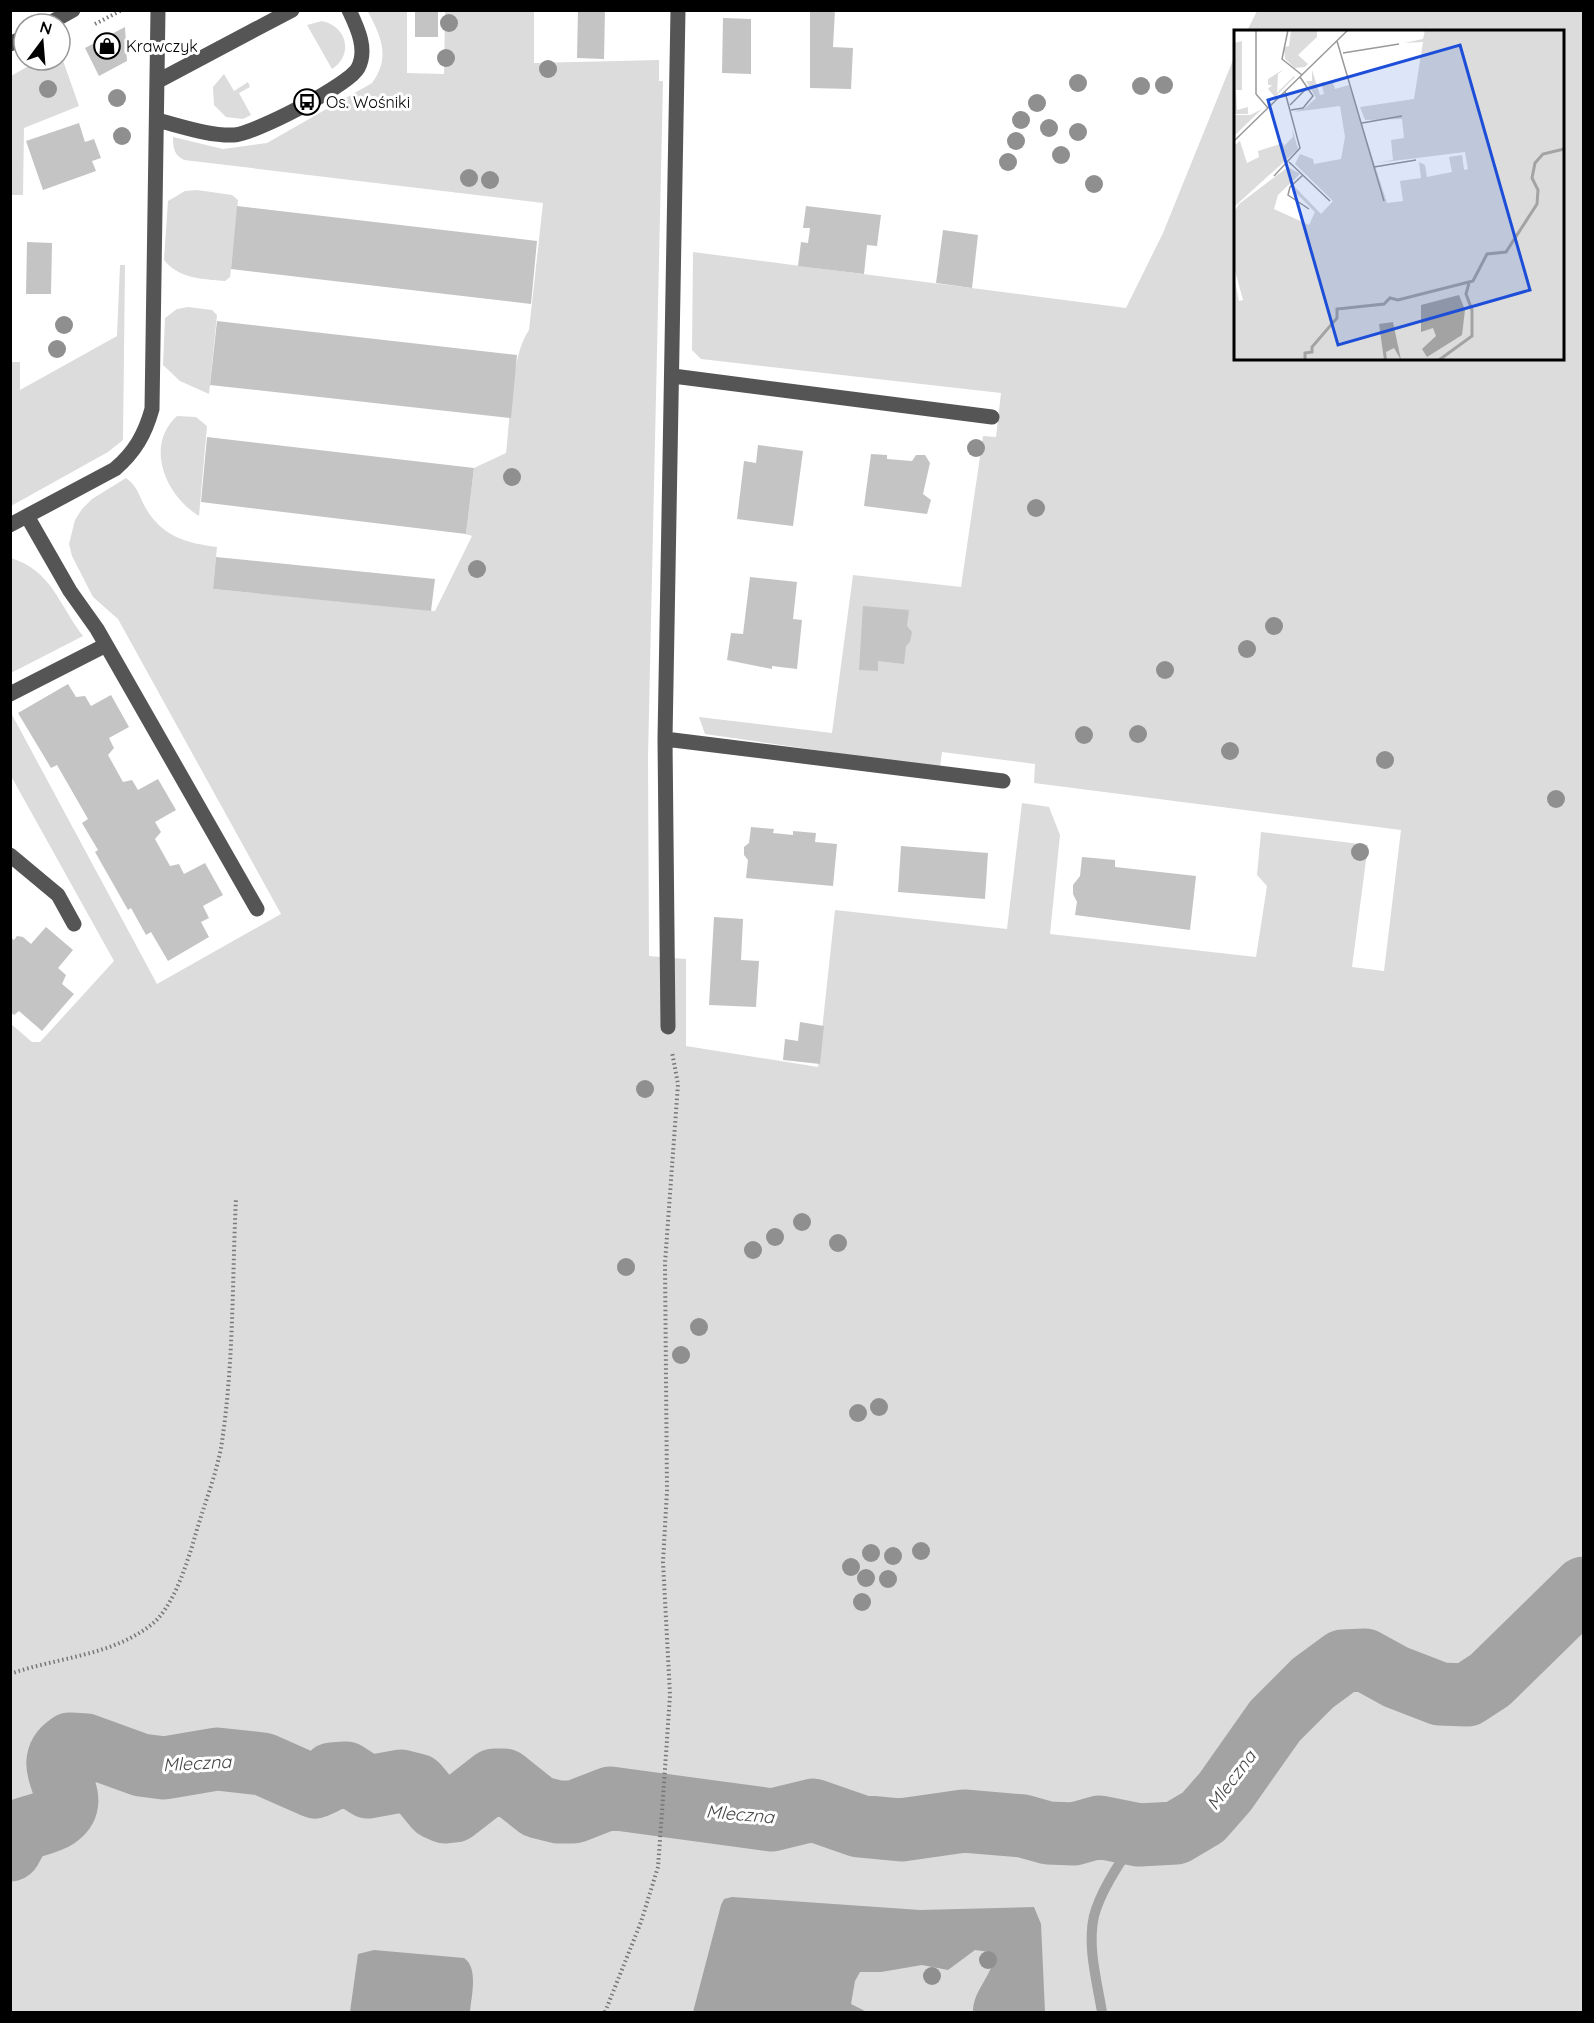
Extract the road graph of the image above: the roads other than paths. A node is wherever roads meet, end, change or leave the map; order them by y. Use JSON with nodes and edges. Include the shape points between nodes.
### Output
{"nodes":[{"id":1,"x":158,"y":10,"type":"edge"},
{"id":2,"x":292,"y":10,"type":"edge"},
{"id":3,"x":349,"y":10,"type":"edge"},
{"id":4,"x":678,"y":10,"type":"edge"},
{"id":5,"x":158,"y":81,"type":"junction"},
{"id":6,"x":157,"y":120,"type":"junction"},
{"id":7,"x":673,"y":376,"type":"junction"},
{"id":8,"x":992,"y":417,"type":"dead end"},
{"id":9,"x":27,"y":516,"type":"junction"},
{"id":10,"x":10,"y":525,"type":"edge"},
{"id":11,"x":105,"y":645,"type":"junction"},
{"id":12,"x":10,"y":694,"type":"edge"},
{"id":13,"x":665,"y":739,"type":"junction"},
{"id":14,"x":1003,"y":781,"type":"dead end"},
{"id":15,"x":10,"y":855,"type":"edge"},
{"id":16,"x":257,"y":909,"type":"dead end"},
{"id":17,"x":74,"y":924,"type":"dead end"},
{"id":18,"x":668,"y":1027,"type":"road end"}],
"edges":[{"from":1,"to":5,"type":"street"},
{"from":2,"to":5,"type":"street"},
{"from":3,"to":6,"type":"street","via":[[362,46],[358,68],[342,83],[254,132],[234,135]]},
{"from":4,"to":7,"type":"street"},
{"from":5,"to":6,"type":"street"},
{"from":6,"to":9,"type":"street","via":[[152,409],[130,457],[115,470]]},
{"from":7,"to":8,"type":"street"},
{"from":7,"to":13,"type":"street"},
{"from":9,"to":10,"type":"street"},
{"from":9,"to":11,"type":"street"},
{"from":11,"to":12,"type":"street"},
{"from":11,"to":16,"type":"street"},
{"from":13,"to":14,"type":"street"},
{"from":13,"to":18,"type":"street"},
{"from":15,"to":17,"type":"street","via":[[58,895]]}]}
